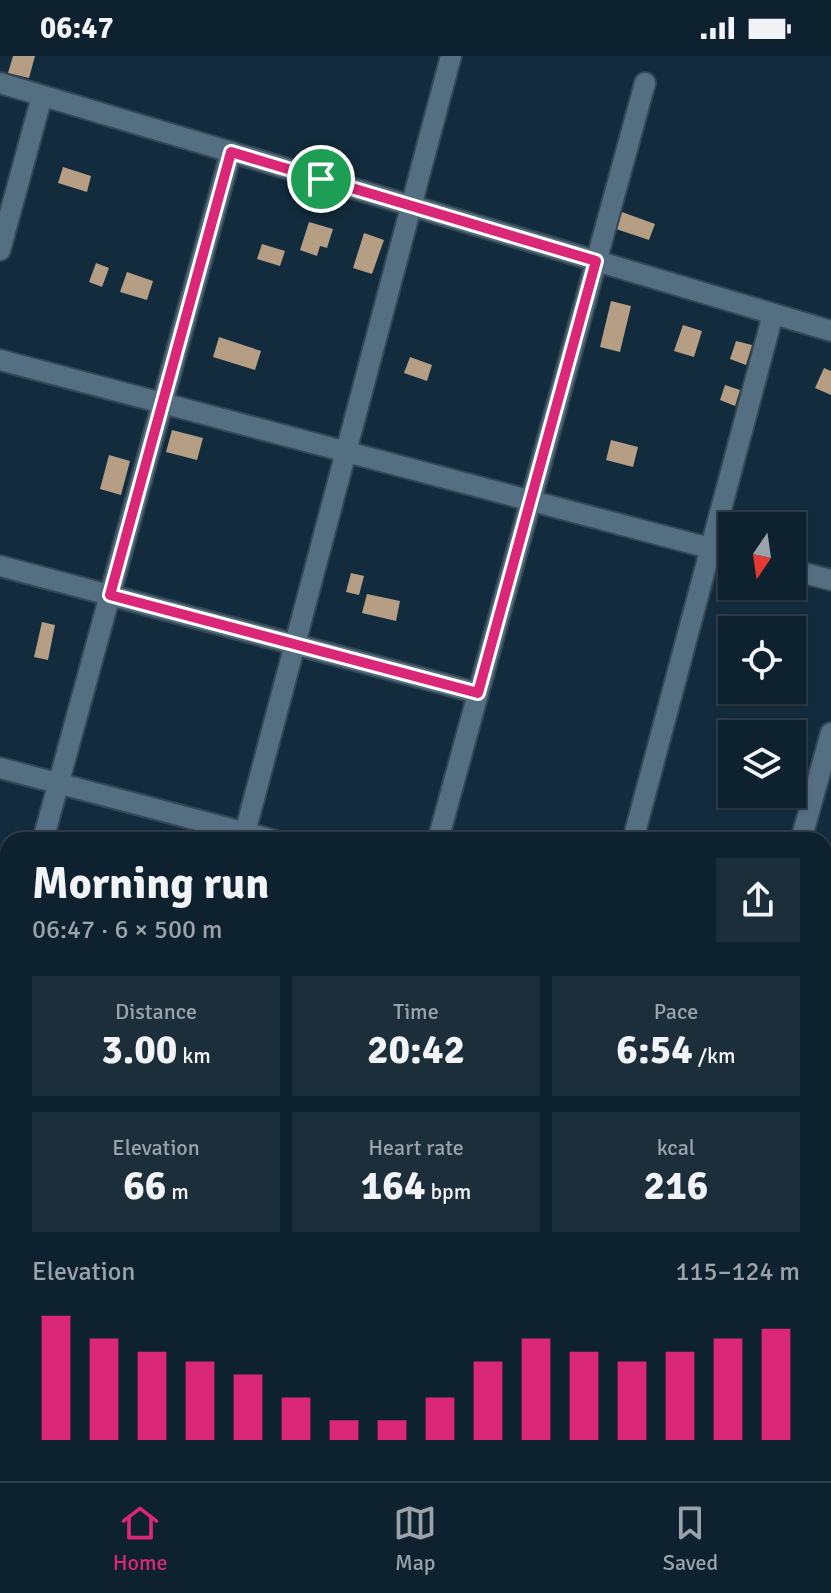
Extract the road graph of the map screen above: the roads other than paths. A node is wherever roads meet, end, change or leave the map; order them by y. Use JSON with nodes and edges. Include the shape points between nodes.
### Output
{"nodes":[{"id":1,"x":451,"y":56,"type":"edge"},
{"id":2,"x":0,"y":83,"type":"edge"},
{"id":3,"x":645,"y":83,"type":"dead end"},
{"id":4,"x":42,"y":96,"type":"junction"},
{"id":5,"x":231,"y":152,"type":"junction"},
{"id":6,"x":411,"y":206,"type":"junction"},
{"id":7,"x":0,"y":250,"type":"edge"},
{"id":8,"x":596,"y":261,"type":"junction"},
{"id":9,"x":773,"y":314,"type":"junction"},
{"id":10,"x":831,"y":331,"type":"edge"},
{"id":11,"x":0,"y":360,"type":"edge"},
{"id":12,"x":162,"y":403,"type":"junction"},
{"id":13,"x":346,"y":452,"type":"junction"},
{"id":14,"x":531,"y":501,"type":"junction"},
{"id":15,"x":711,"y":548,"type":"junction"},
{"id":16,"x":718,"y":550,"type":"edge"},
{"id":17,"x":0,"y":566,"type":"edge"},
{"id":18,"x":806,"y":574,"type":"edge"},
{"id":19,"x":831,"y":580,"type":"edge"},
{"id":20,"x":110,"y":595,"type":"junction"},
{"id":21,"x":295,"y":644,"type":"junction"},
{"id":22,"x":478,"y":693,"type":"junction"},
{"id":23,"x":831,"y":733,"type":"edge"},
{"id":24,"x":0,"y":768,"type":"edge"},
{"id":25,"x":58,"y":783,"type":"junction"},
{"id":26,"x":45,"y":832,"type":"edge"},
{"id":27,"x":230,"y":832,"type":"edge"},
{"id":28,"x":245,"y":832,"type":"edge"},
{"id":29,"x":440,"y":832,"type":"edge"},
{"id":30,"x":635,"y":832,"type":"edge"},
{"id":31,"x":803,"y":832,"type":"edge"}],
"edges":[{"from":1,"to":6,"type":"street"},
{"from":2,"to":4,"type":"street"},
{"from":3,"to":8,"type":"street"},
{"from":4,"to":5,"type":"street"},
{"from":4,"to":7,"type":"street"},
{"from":5,"to":6,"type":"street"},
{"from":5,"to":12,"type":"street"},
{"from":6,"to":8,"type":"street"},
{"from":6,"to":13,"type":"street"},
{"from":8,"to":9,"type":"street"},
{"from":8,"to":14,"type":"street"},
{"from":9,"to":10,"type":"street"},
{"from":9,"to":15,"type":"street"},
{"from":11,"to":12,"type":"street"},
{"from":12,"to":13,"type":"street"},
{"from":12,"to":20,"type":"street"},
{"from":13,"to":14,"type":"street"},
{"from":13,"to":21,"type":"street"},
{"from":14,"to":15,"type":"street"},
{"from":14,"to":22,"type":"street"},
{"from":15,"to":16,"type":"street"},
{"from":15,"to":30,"type":"street"},
{"from":17,"to":20,"type":"street"},
{"from":18,"to":19,"type":"street"},
{"from":20,"to":21,"type":"street"},
{"from":20,"to":25,"type":"street"},
{"from":21,"to":22,"type":"street"},
{"from":21,"to":28,"type":"street"},
{"from":22,"to":29,"type":"street"},
{"from":23,"to":31,"type":"street"},
{"from":24,"to":25,"type":"street"},
{"from":25,"to":26,"type":"street"},
{"from":25,"to":27,"type":"street"}]}
